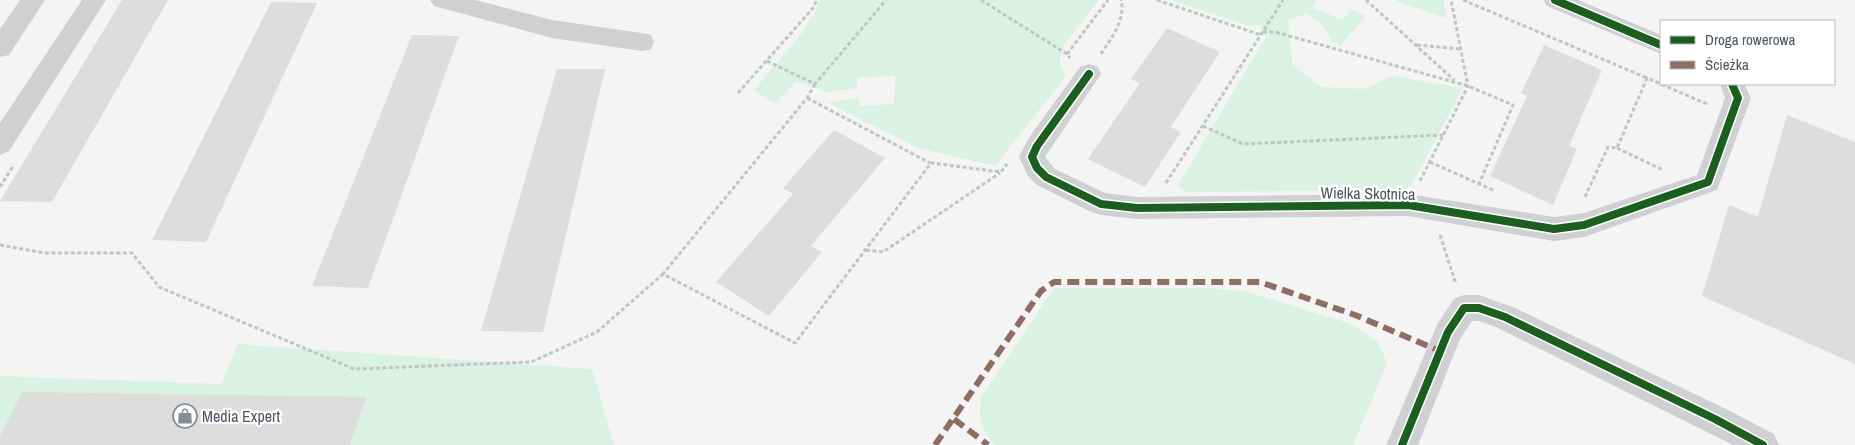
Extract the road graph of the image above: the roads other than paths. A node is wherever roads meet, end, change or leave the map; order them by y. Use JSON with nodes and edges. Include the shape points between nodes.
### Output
{"nodes":[{"id":1,"x":33,"y":0,"type":"edge"},
{"id":2,"x":94,"y":0,"type":"edge"},
{"id":3,"x":442,"y":0,"type":"edge"},
{"id":4,"x":1554,"y":0,"type":"edge"},
{"id":5,"x":642,"y":42,"type":"dead end"},
{"id":6,"x":1660,"y":45,"type":"edge"},
{"id":7,"x":0,"y":48,"type":"edge"},
{"id":8,"x":1088,"y":74,"type":"road end"},
{"id":9,"x":1732,"y":85,"type":"edge"},
{"id":10,"x":0,"y":144,"type":"edge"},
{"id":11,"x":1402,"y":445,"type":"edge"},
{"id":12,"x":1763,"y":445,"type":"edge"}],
"edges":[{"from":1,"to":7,"type":"street"},
{"from":2,"to":10,"type":"street"},
{"from":3,"to":5,"type":"street","via":[[552,29]]},
{"from":4,"to":6,"type":"street"},
{"from":8,"to":9,"type":"street","name":"Wielka Skotnica","via":[[1032,157],[1046,177],[1101,204],[1137,208],[1419,207],[1554,229],[1584,225],[1708,182],[1738,98]]},
{"from":11,"to":12,"type":"street","via":[[1448,332],[1464,308],[1479,308],[1505,317]]}]}
